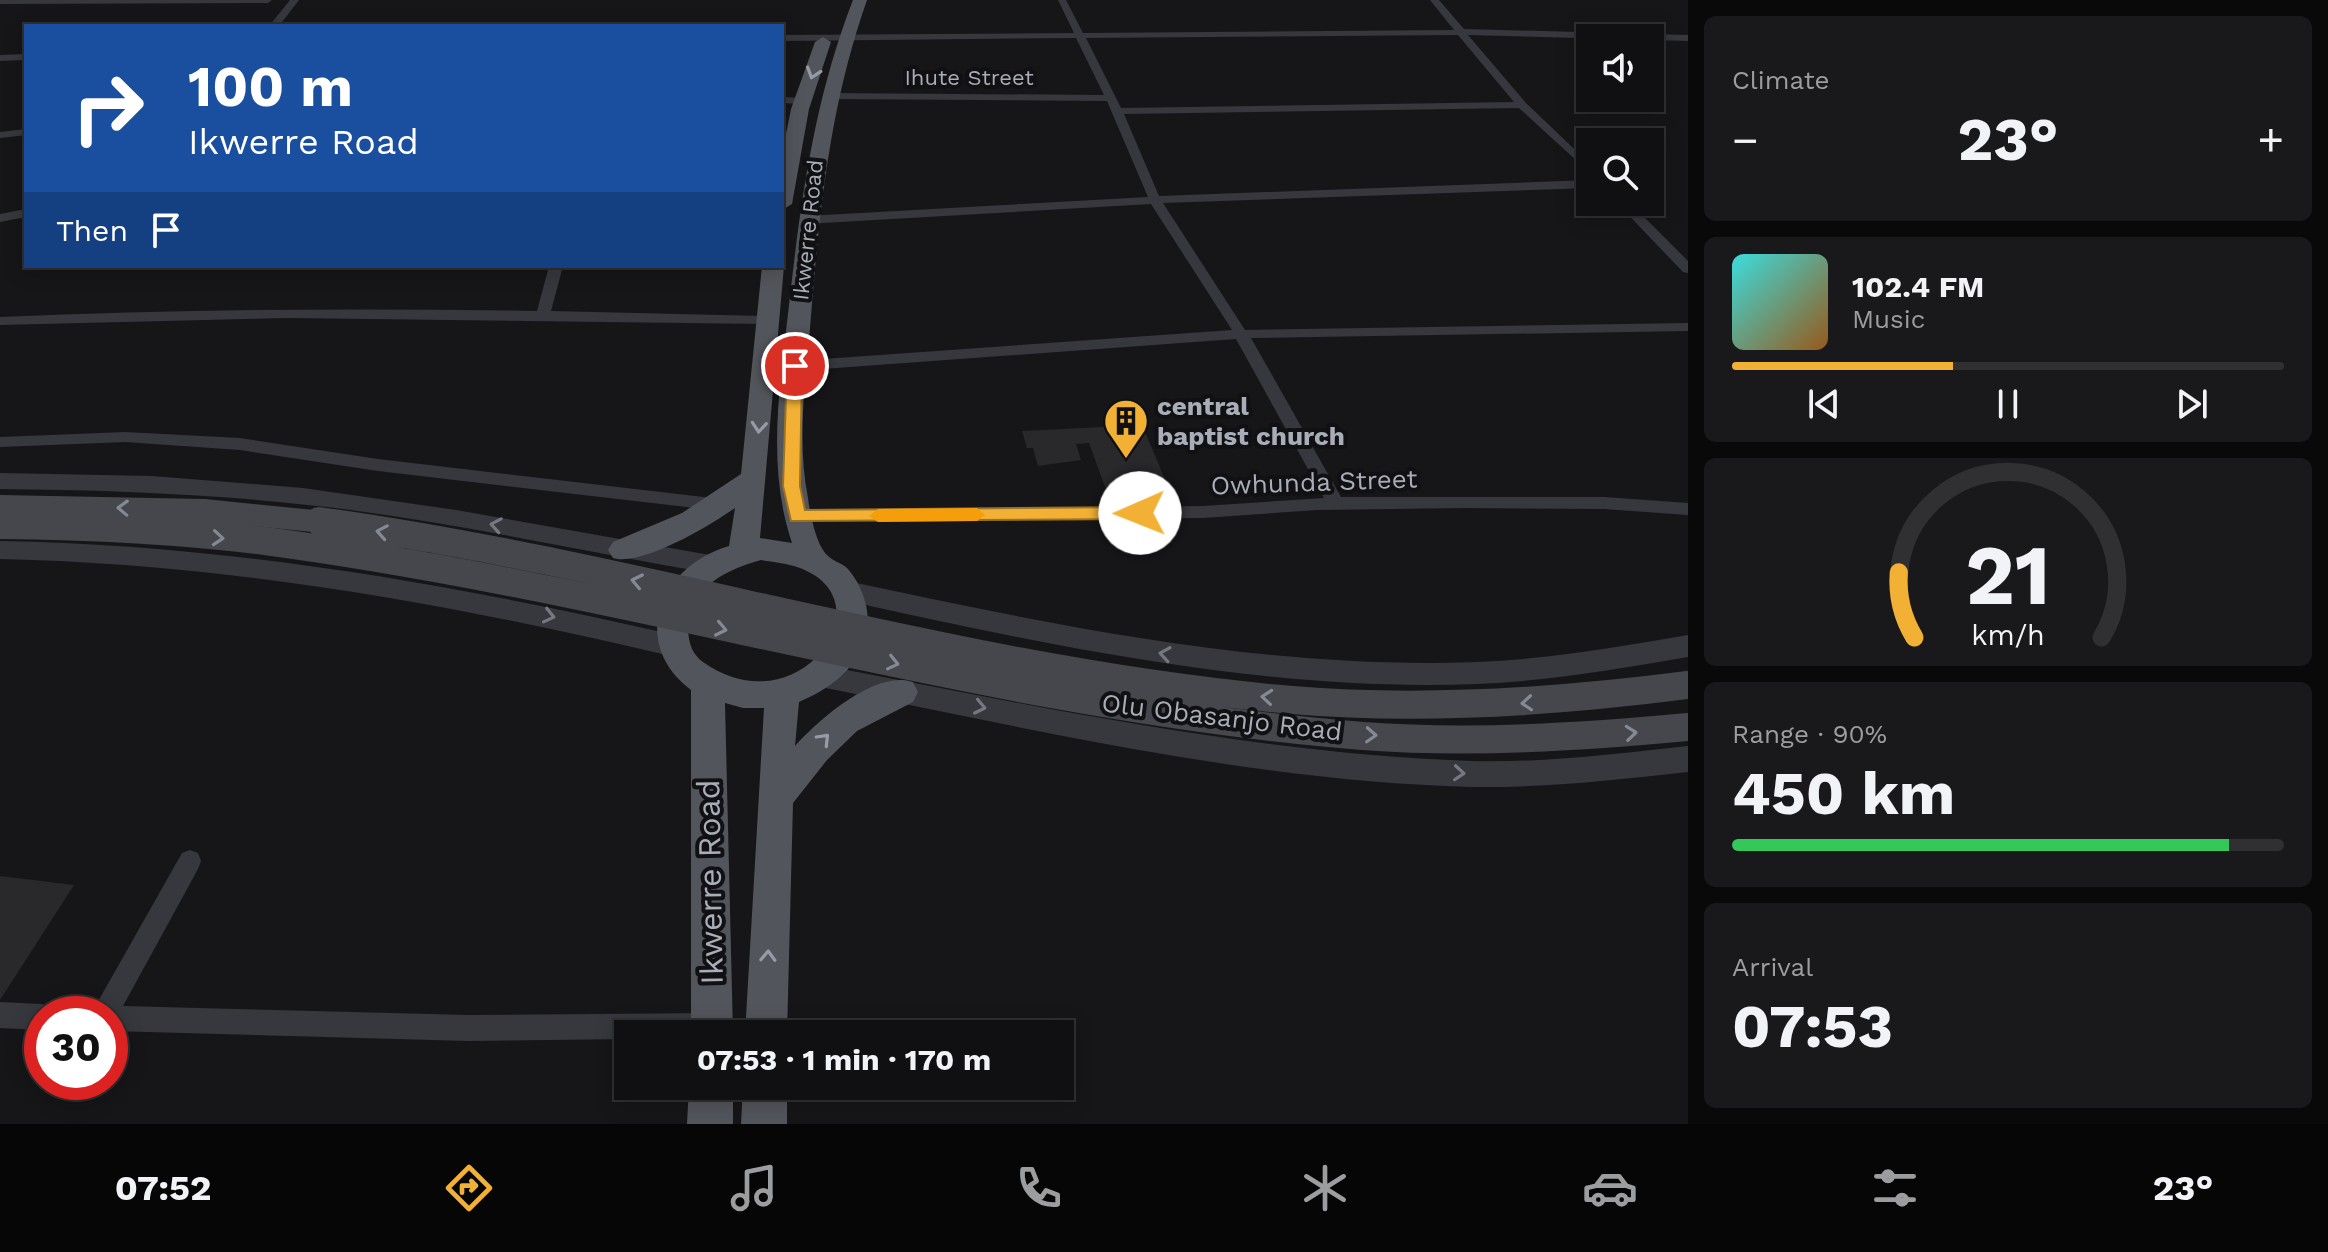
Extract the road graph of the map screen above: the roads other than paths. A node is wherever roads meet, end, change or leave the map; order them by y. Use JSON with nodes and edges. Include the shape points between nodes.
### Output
{"nodes":[{"id":1,"x":268,"y":0,"type":"edge"},
{"id":2,"x":295,"y":0,"type":"edge"},
{"id":3,"x":860,"y":0,"type":"edge"},
{"id":4,"x":1062,"y":0,"type":"edge"},
{"id":5,"x":1434,"y":0,"type":"edge"},
{"id":6,"x":0,"y":1,"type":"edge"},
{"id":7,"x":835,"y":22,"type":"edge"},
{"id":8,"x":276,"y":24,"type":"edge"},
{"id":9,"x":1463,"y":32,"type":"junction"},
{"id":10,"x":784,"y":37,"type":"edge"},
{"id":11,"x":1080,"y":38,"type":"junction"},
{"id":12,"x":1688,"y":38,"type":"edge"},
{"id":13,"x":24,"y":57,"type":"edge"},
{"id":14,"x":0,"y":58,"type":"edge"},
{"id":15,"x":828,"y":96,"type":"junction"},
{"id":16,"x":1110,"y":98,"type":"junction"},
{"id":17,"x":784,"y":100,"type":"edge"},
{"id":18,"x":803,"y":101,"type":"junction"},
{"id":19,"x":1522,"y":105,"type":"junction"},
{"id":20,"x":1117,"y":111,"type":"junction"},
{"id":21,"x":24,"y":132,"type":"edge"},
{"id":22,"x":0,"y":135,"type":"edge"},
{"id":23,"x":1576,"y":157,"type":"edge"},
{"id":24,"x":1576,"y":185,"type":"edge"},
{"id":25,"x":784,"y":191,"type":"edge"},
{"id":26,"x":1155,"y":200,"type":"junction"},
{"id":27,"x":24,"y":213,"type":"edge"},
{"id":28,"x":1636,"y":216,"type":"edge"},
{"id":29,"x":0,"y":218,"type":"edge"},
{"id":30,"x":806,"y":220,"type":"junction"},
{"id":31,"x":555,"y":268,"type":"edge"},
{"id":32,"x":773,"y":268,"type":"edge"},
{"id":33,"x":1688,"y":269,"type":"edge"},
{"id":34,"x":543,"y":315,"type":"junction"},
{"id":35,"x":769,"y":320,"type":"junction"},
{"id":36,"x":0,"y":321,"type":"edge"},
{"id":37,"x":1688,"y":327,"type":"edge"},
{"id":38,"x":1241,"y":334,"type":"junction"},
{"id":39,"x":795,"y":366,"type":"junction"},
{"id":40,"x":0,"y":442,"type":"edge"},
{"id":41,"x":754,"y":478,"type":"junction"},
{"id":42,"x":0,"y":481,"type":"edge"},
{"id":43,"x":1336,"y":504,"type":"junction"},
{"id":44,"x":723,"y":505,"type":"junction"},
{"id":45,"x":0,"y":506,"type":"edge"},
{"id":46,"x":1688,"y":509,"type":"edge"},
{"id":47,"x":797,"y":517,"type":"junction"},
{"id":48,"x":0,"y":525,"type":"edge"},
{"id":49,"x":527,"y":531,"type":"junction"},
{"id":50,"x":0,"y":550,"type":"edge"},
{"id":51,"x":623,"y":550,"type":"junction"},
{"id":52,"x":743,"y":552,"type":"junction"},
{"id":53,"x":812,"y":559,"type":"junction"},
{"id":54,"x":710,"y":564,"type":"junction"},
{"id":55,"x":847,"y":591,"type":"junction"},
{"id":56,"x":480,"y":600,"type":"junction"},
{"id":57,"x":765,"y":623,"type":"junction"},
{"id":58,"x":1053,"y":636,"type":"junction"},
{"id":59,"x":675,"y":646,"type":"junction"},
{"id":60,"x":1688,"y":646,"type":"edge"},
{"id":61,"x":821,"y":676,"type":"junction"},
{"id":62,"x":708,"y":683,"type":"junction"},
{"id":63,"x":1688,"y":685,"type":"edge"},
{"id":64,"x":784,"y":692,"type":"junction"},
{"id":65,"x":901,"y":692,"type":"junction"},
{"id":66,"x":1050,"y":722,"type":"junction"},
{"id":67,"x":1688,"y":727,"type":"edge"},
{"id":68,"x":1688,"y":759,"type":"edge"},
{"id":69,"x":775,"y":799,"type":"junction"},
{"id":70,"x":190,"y":861,"type":"dead end"},
{"id":71,"x":115,"y":996,"type":"edge"},
{"id":72,"x":0,"y":1015,"type":"edge"},
{"id":73,"x":24,"y":1016,"type":"edge"},
{"id":74,"x":128,"y":1019,"type":"edge"},
{"id":75,"x":712,"y":1020,"type":"edge"},
{"id":76,"x":767,"y":1020,"type":"edge"},
{"id":77,"x":614,"y":1029,"type":"edge"},
{"id":78,"x":711,"y":1100,"type":"edge"},
{"id":79,"x":765,"y":1100,"type":"edge"},
{"id":80,"x":710,"y":1124,"type":"edge"},
{"id":81,"x":764,"y":1124,"type":"edge"}],
"edges":[{"from":1,"to":6,"type":"street"},
{"from":2,"to":8,"type":"street"},
{"from":3,"to":7,"type":"main road","name":"Ikwerre Road"},
{"from":4,"to":11,"type":"street"},
{"from":5,"to":9,"type":"street"},
{"from":7,"to":10,"type":"street"},
{"from":7,"to":11,"type":"street"},
{"from":7,"to":15,"type":"main road","name":"Ikwerre Road"},
{"from":7,"to":18,"type":"main road","name":"Ikwerre Road","one_way":true},
{"from":9,"to":11,"type":"street"},
{"from":9,"to":12,"type":"street"},
{"from":9,"to":19,"type":"street"},
{"from":11,"to":16,"type":"street"},
{"from":13,"to":14,"type":"street"},
{"from":15,"to":16,"type":"street","name":"Ihute Street"},
{"from":15,"to":30,"type":"main road","name":"Ikwerre Road"},
{"from":16,"to":20,"type":"street"},
{"from":17,"to":18,"type":"street"},
{"from":18,"to":25,"type":"main road","name":"Ikwerre Road"},
{"from":19,"to":20,"type":"street"},
{"from":19,"to":23,"type":"street"},
{"from":20,"to":26,"type":"street"},
{"from":21,"to":22,"type":"street"},
{"from":24,"to":26,"type":"street"},
{"from":26,"to":30,"type":"street"},
{"from":26,"to":38,"type":"street"},
{"from":27,"to":29,"type":"street"},
{"from":28,"to":33,"type":"street"},
{"from":30,"to":39,"type":"main road","name":"Ikwerre Road"},
{"from":31,"to":34,"type":"street"},
{"from":32,"to":35,"type":"main road","name":"Ikwerre Road"},
{"from":34,"to":35,"type":"street"},
{"from":34,"to":36,"type":"street","via":[[135,314]]},
{"from":35,"to":41,"type":"main road","name":"Ikwerre Road","one_way":true},
{"from":37,"to":38,"type":"street"},
{"from":38,"to":39,"type":"street"},
{"from":38,"to":43,"type":"street"},
{"from":39,"to":47,"type":"main road","name":"Ikwerre Road","via":[[792,486]]},
{"from":40,"to":44,"type":"street","via":[[125,437],[240,444]]},
{"from":41,"to":44,"type":"main road"},
{"from":41,"to":52,"type":"main road","name":"Ikwerre Road"},
{"from":49,"to":42,"type":"street","one_way":true,"via":[[302,496],[95,481]]},
{"from":43,"to":46,"type":"street","name":"Owhunda Street","via":[[1604,503]]},
{"from":43,"to":47,"type":"street","name":"Owhunda Street","via":[[1203,512]]},
{"from":44,"to":51,"type":"main road","via":[[693,524]]},
{"from":57,"to":45,"type":"main road","one_way":true,"bridge":true,"via":[[471,547],[320,521],[163,509]]},
{"from":47,"to":53,"type":"main road","name":"Ikwerre Road"},
{"from":48,"to":57,"type":"main road","one_way":true,"bridge":true,"via":[[149,531],[296,545]]},
{"from":49,"to":51,"type":"street"},
{"from":49,"to":56,"type":"street","via":[[540,544],[535,571],[505,593]]},
{"from":50,"to":56,"type":"street","via":[[257,565]]},
{"from":51,"to":54,"type":"street"},
{"from":52,"to":53,"type":"main road","via":[[779,550]]},
{"from":52,"to":54,"type":"main road"},
{"from":53,"to":55,"type":"main road"},
{"from":54,"to":59,"type":"main road","via":[[677,600],[671,630]]},
{"from":55,"to":58,"type":"street"},
{"from":55,"to":61,"type":"main road","via":[[851,636]]},
{"from":56,"to":59,"type":"street","one_way":true},
{"from":63,"to":57,"type":"main road","name":"Olu Obasanjo Road","one_way":true,"bridge":true,"via":[[1475,706],[1336,703],[1196,690]]},
{"from":57,"to":67,"type":"main road","name":"Olu Obasanjo Road","one_way":true,"bridge":true,"via":[[1155,711],[1323,733],[1480,741]]},
{"from":60,"to":58,"type":"street","one_way":true,"via":[[1638,657],[1439,673],[1224,663]]},
{"from":58,"to":66,"type":"street","via":[[1026,646],[1011,680],[1019,702]]},
{"from":59,"to":62,"type":"main road"},
{"from":61,"to":64,"type":"main road"},
{"from":61,"to":65,"type":"street"},
{"from":62,"to":64,"type":"main road","via":[[744,695]]},
{"from":62,"to":75,"type":"main road","name":"Ikwerre Road"},
{"from":64,"to":69,"type":"main road","name":"Ikwerre Road"},
{"from":65,"to":66,"type":"street","one_way":true},
{"from":69,"to":65,"type":"main road","one_way":true,"via":[[840,722],[874,700]]},
{"from":66,"to":68,"type":"street","one_way":true,"via":[[1254,753],[1506,776]]},
{"from":76,"to":69,"type":"main road","name":"Ikwerre Road","one_way":true},
{"from":70,"to":71,"type":"street"},
{"from":72,"to":73,"type":"street"},
{"from":74,"to":77,"type":"street"},
{"from":78,"to":80,"type":"main road"},
{"from":79,"to":81,"type":"main road"}]}
